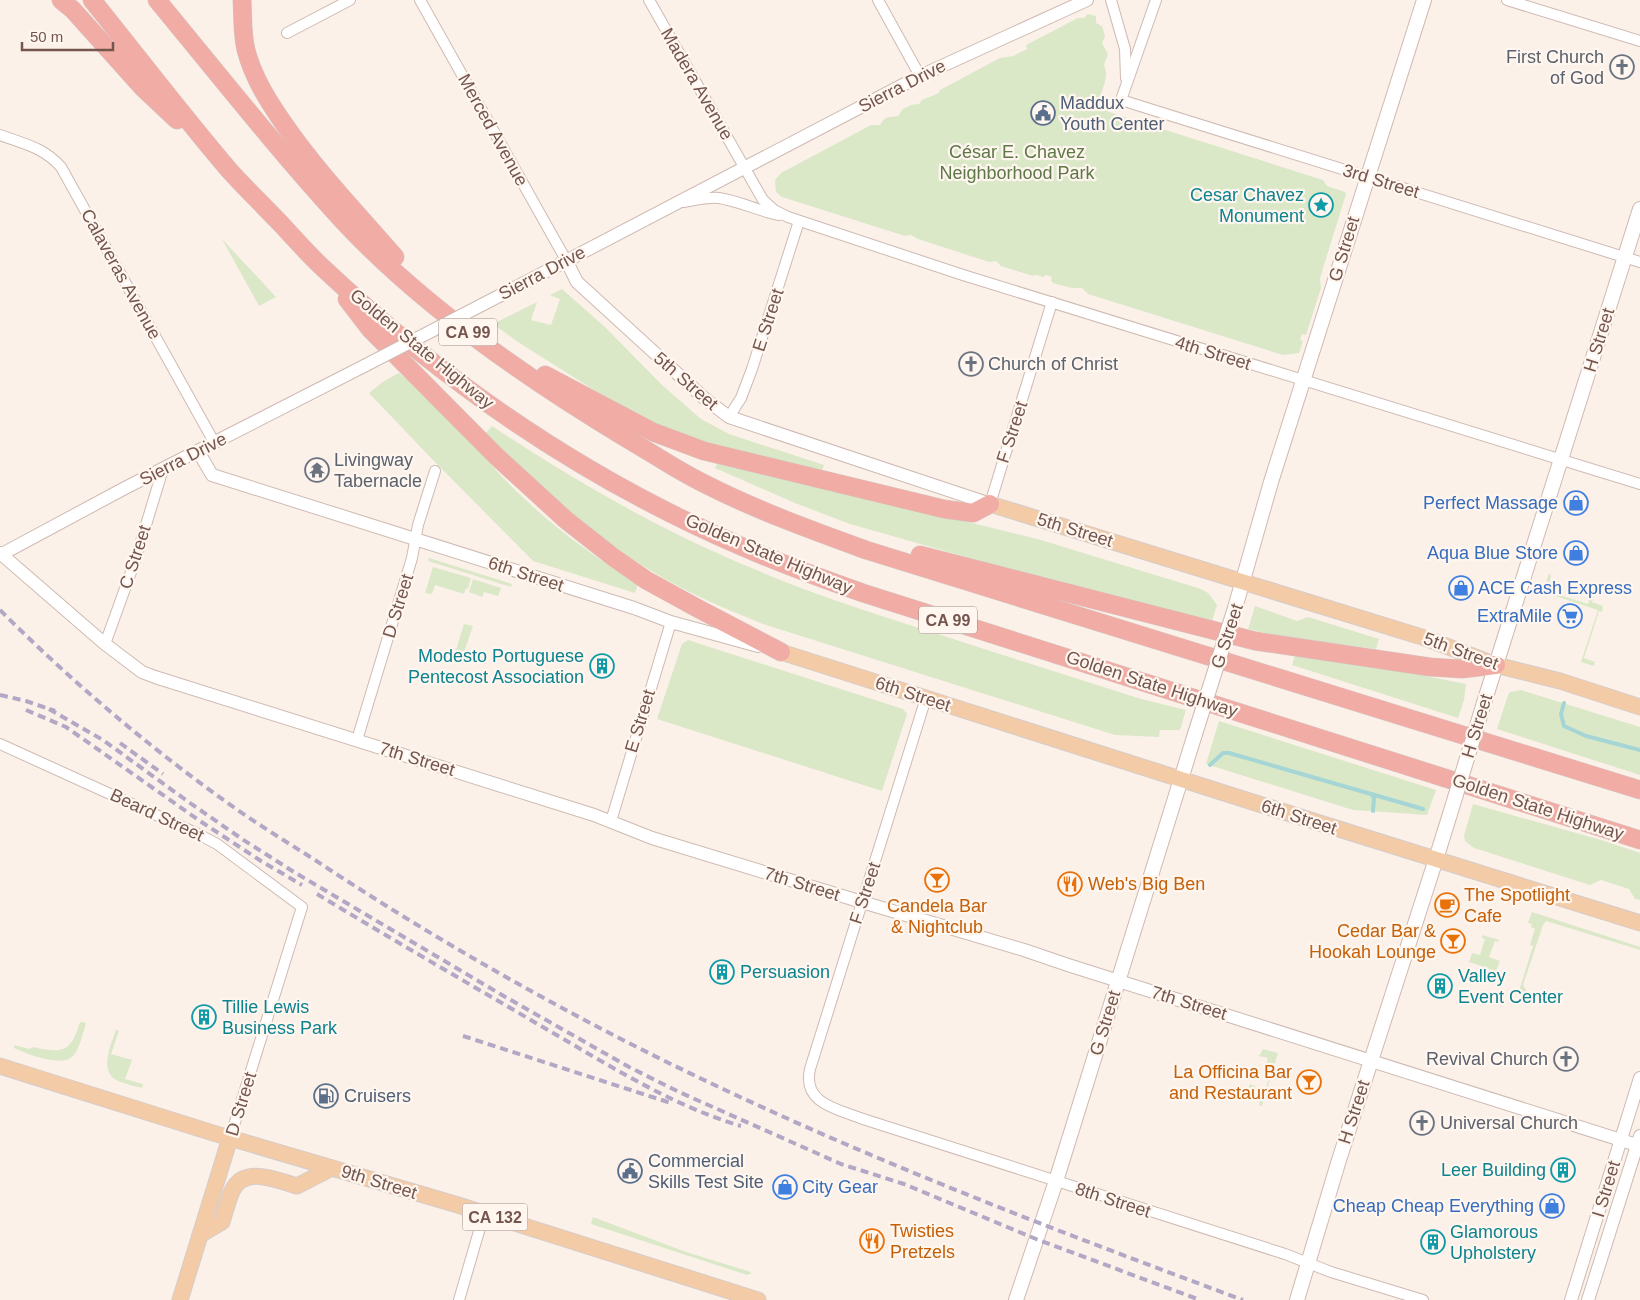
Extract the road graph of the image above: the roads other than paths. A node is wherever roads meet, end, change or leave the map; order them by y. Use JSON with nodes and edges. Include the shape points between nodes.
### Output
{"nodes":[{"id":1,"x":61,"y":0,"type":"edge"},
{"id":2,"x":92,"y":0,"type":"edge"},
{"id":3,"x":157,"y":0,"type":"edge"},
{"id":4,"x":242,"y":0,"type":"edge"},
{"id":5,"x":350,"y":0,"type":"edge"},
{"id":6,"x":420,"y":0,"type":"edge"},
{"id":7,"x":649,"y":0,"type":"edge"},
{"id":8,"x":878,"y":0,"type":"edge"},
{"id":9,"x":1087,"y":0,"type":"edge"},
{"id":10,"x":1111,"y":0,"type":"edge"},
{"id":11,"x":1156,"y":0,"type":"edge"},
{"id":12,"x":1424,"y":0,"type":"edge"},
{"id":13,"x":1507,"y":0,"type":"edge"},
{"id":14,"x":287,"y":32,"type":"dead end"},
{"id":15,"x":1640,"y":40,"type":"edge"},
{"id":16,"x":920,"y":76,"type":"junction"},
{"id":17,"x":1126,"y":84,"type":"junction"},
{"id":18,"x":0,"y":135,"type":"edge"},
{"id":19,"x":745,"y":168,"type":"junction"},
{"id":20,"x":230,"y":171,"type":"junction"},
{"id":21,"x":1367,"y":176,"type":"junction"},
{"id":22,"x":674,"y":204,"type":"junction"},
{"id":23,"x":1640,"y":209,"type":"edge"},
{"id":24,"x":788,"y":217,"type":"junction"},
{"id":25,"x":799,"y":222,"type":"junction"},
{"id":26,"x":1624,"y":258,"type":"junction"},
{"id":27,"x":566,"y":260,"type":"junction"},
{"id":28,"x":1640,"y":262,"type":"edge"},
{"id":29,"x":322,"y":267,"type":"junction"},
{"id":30,"x":1052,"y":302,"type":"junction"},
{"id":31,"x":441,"y":310,"type":"junction"},
{"id":32,"x":477,"y":339,"type":"junction"},
{"id":33,"x":1303,"y":381,"type":"junction"},
{"id":34,"x":729,"y":417,"type":"junction"},
{"id":35,"x":214,"y":442,"type":"junction"},
{"id":36,"x":198,"y":451,"type":"junction"},
{"id":37,"x":1561,"y":460,"type":"junction"},
{"id":38,"x":163,"y":469,"type":"junction"},
{"id":39,"x":435,"y":471,"type":"dead end"},
{"id":40,"x":1640,"y":484,"type":"edge"},
{"id":41,"x":990,"y":504,"type":"junction"},
{"id":42,"x":416,"y":539,"type":"junction"},
{"id":43,"x":866,"y":550,"type":"junction"},
{"id":44,"x":1,"y":553,"type":"edge"},
{"id":45,"x":1244,"y":582,"type":"junction"},
{"id":46,"x":671,"y":622,"type":"junction"},
{"id":47,"x":105,"y":644,"type":"junction"},
{"id":48,"x":781,"y":652,"type":"junction"},
{"id":49,"x":1496,"y":665,"type":"junction"},
{"id":50,"x":926,"y":698,"type":"junction"},
{"id":51,"x":1640,"y":707,"type":"edge"},
{"id":52,"x":357,"y":740,"type":"junction"},
{"id":53,"x":0,"y":744,"type":"edge"},
{"id":54,"x":1181,"y":778,"type":"junction"},
{"id":55,"x":1640,"y":790,"type":"edge"},
{"id":56,"x":611,"y":821,"type":"junction"},
{"id":57,"x":1640,"y":840,"type":"edge"},
{"id":58,"x":1436,"y":859,"type":"junction"},
{"id":59,"x":862,"y":902,"type":"junction"},
{"id":60,"x":302,"y":907,"type":"joint"},
{"id":61,"x":1640,"y":923,"type":"edge"},
{"id":62,"x":1118,"y":981,"type":"junction"},
{"id":63,"x":1371,"y":1061,"type":"junction"},
{"id":64,"x":0,"y":1066,"type":"edge"},
{"id":65,"x":1640,"y":1078,"type":"edge"},
{"id":66,"x":810,"y":1088,"type":"joint"},
{"id":67,"x":230,"y":1138,"type":"junction"},
{"id":68,"x":1621,"y":1140,"type":"junction"},
{"id":69,"x":1639,"y":1143,"type":"edge"},
{"id":70,"x":332,"y":1168,"type":"junction"},
{"id":71,"x":1056,"y":1182,"type":"junction"},
{"id":72,"x":484,"y":1214,"type":"junction"},
{"id":73,"x":200,"y":1235,"type":"junction"},
{"id":74,"x":1308,"y":1263,"type":"junction"},
{"id":75,"x":739,"y":1297,"type":"edge"},
{"id":76,"x":180,"y":1300,"type":"edge"},
{"id":77,"x":459,"y":1300,"type":"edge"},
{"id":78,"x":758,"y":1300,"type":"edge"},
{"id":79,"x":1016,"y":1300,"type":"edge"},
{"id":80,"x":1297,"y":1300,"type":"edge"},
{"id":81,"x":1424,"y":1300,"type":"edge"},
{"id":82,"x":1571,"y":1300,"type":"edge"},
{"id":83,"x":1588,"y":1300,"type":"edge"}],
"edges":[{"from":1,"to":20,"type":"highway","via":[[142,87]]},
{"from":2,"to":20,"type":"highway","name":"Golden State Highway","number":"CA 99"},
{"from":3,"to":31,"type":"highway","number":"CA 99","via":[[344,222],[393,270]]},
{"from":4,"to":31,"type":"highway","via":[[246,48],[252,70],[271,106],[331,186]]},
{"from":5,"to":14,"type":"street"},
{"from":6,"to":27,"type":"street","name":"Merced Avenue"},
{"from":7,"to":19,"type":"street","name":"Madera Avenue"},
{"from":8,"to":16,"type":"street"},
{"from":9,"to":16,"type":"street","name":"Sierra Drive"},
{"from":10,"to":17,"type":"street","via":[[1125,49]]},
{"from":11,"to":17,"type":"street"},
{"from":12,"to":21,"type":"main road","name":"G Street"},
{"from":13,"to":15,"type":"street"},
{"from":16,"to":19,"type":"street","name":"Sierra Drive"},
{"from":17,"to":21,"type":"street","name":"3rd Street","via":[[1121,100]]},
{"from":18,"to":35,"type":"street","name":"Calaveras Avenue","via":[[42,150],[61,167]]},
{"from":19,"to":22,"type":"street","name":"Sierra Drive"},
{"from":19,"to":24,"type":"street","name":"4th Street","via":[[763,200]]},
{"from":20,"to":29,"type":"highway","name":"Golden State Highway","number":"CA 99"},
{"from":21,"to":26,"type":"street","name":"3rd Street"},
{"from":21,"to":33,"type":"main road","name":"G Street"},
{"from":22,"to":24,"type":"street","name":"4th Street","via":[[720,198]]},
{"from":22,"to":27,"type":"street","name":"Sierra Drive"},
{"from":23,"to":26,"type":"main road","name":"H Street"},
{"from":24,"to":25,"type":"street","name":"4th Street"},
{"from":25,"to":30,"type":"street","name":"4th Street"},
{"from":25,"to":34,"type":"street","name":"E Street","via":[[752,369],[741,398]]},
{"from":26,"to":28,"type":"street","name":"3rd Street"},
{"from":26,"to":37,"type":"main road","name":"H Street"},
{"from":27,"to":34,"type":"street","name":"5th Street","via":[[577,282]]},
{"from":27,"to":35,"type":"street","name":"Sierra Drive","bridge":true},
{"from":29,"to":48,"type":"highway","via":[[370,329],[503,463],[566,520],[646,580]]},
{"from":29,"to":57,"type":"highway","name":"Golden State Highway","number":"CA 99","via":[[453,379],[518,424],[593,471],[740,546],[863,593]]},
{"from":30,"to":33,"type":"street","name":"4th Street"},
{"from":30,"to":41,"type":"street","name":"F Street"},
{"from":31,"to":32,"type":"highway","number":"CA 99"},
{"from":32,"to":41,"type":"highway","via":[[653,432],[704,451],[944,509],[973,513]]},
{"from":32,"to":43,"type":"highway","number":"CA 99","via":[[554,393],[703,483],[800,526]]},
{"from":33,"to":37,"type":"street","name":"4th Street"},
{"from":33,"to":45,"type":"main road","name":"G Street"},
{"from":34,"to":41,"type":"street","name":"5th Street"},
{"from":35,"to":36,"type":"street","name":"Sierra Drive"},
{"from":36,"to":38,"type":"street","name":"Sierra Drive"},
{"from":36,"to":42,"type":"street","name":"6th Street","via":[[212,475]]},
{"from":37,"to":40,"type":"street","name":"4th Street"},
{"from":37,"to":49,"type":"main road","name":"H Street"},
{"from":38,"to":44,"type":"street","name":"Sierra Drive"},
{"from":38,"to":47,"type":"street","name":"C Street"},
{"from":39,"to":42,"type":"street","name":"D Street"},
{"from":41,"to":45,"type":"main road","name":"5th Street"},
{"from":42,"to":46,"type":"street","name":"6th Street"},
{"from":42,"to":52,"type":"street","name":"D Street"},
{"from":43,"to":49,"type":"highway","via":[[921,555],[1255,641],[1430,667],[1462,670]]},
{"from":43,"to":55,"type":"highway","number":"CA 99"},
{"from":44,"to":47,"type":"street","name":"7th Street"},
{"from":45,"to":49,"type":"main road","name":"5th Street","via":[[1425,638]]},
{"from":45,"to":54,"type":"main road","name":"G Street","bridge":true},
{"from":46,"to":48,"type":"street","name":"6th Street"},
{"from":46,"to":56,"type":"street","name":"E Street"},
{"from":47,"to":52,"type":"street","name":"7th Street","via":[[142,672],[155,677]]},
{"from":48,"to":50,"type":"main road","name":"6th Street"},
{"from":49,"to":51,"type":"main road","name":"5th Street","via":[[1560,681]]},
{"from":49,"to":58,"type":"main road","name":"H Street","bridge":true},
{"from":50,"to":54,"type":"main road","name":"6th Street"},
{"from":50,"to":59,"type":"street","name":"F Street"},
{"from":52,"to":56,"type":"street","name":"7th Street"},
{"from":53,"to":60,"type":"street","name":"Beard Street","via":[[211,840]]},
{"from":54,"to":58,"type":"main road","name":"6th Street"},
{"from":54,"to":62,"type":"main road","name":"G Street"},
{"from":56,"to":59,"type":"street","name":"7th Street","via":[[652,838]]},
{"from":58,"to":61,"type":"main road","name":"6th Street"},
{"from":58,"to":63,"type":"main road","name":"H Street"},
{"from":59,"to":62,"type":"street","name":"7th Street"},
{"from":59,"to":66,"type":"street","name":"F Street","via":[[810,1070]]},
{"from":60,"to":67,"type":"street","name":"D Street"},
{"from":62,"to":63,"type":"street","name":"7th Street"},
{"from":62,"to":71,"type":"main road","name":"G Street"},
{"from":63,"to":68,"type":"street","name":"7th Street"},
{"from":63,"to":74,"type":"main road","name":"H Street"},
{"from":64,"to":67,"type":"main road","name":"9th Street"},
{"from":65,"to":68,"type":"street","name":"I Street"},
{"from":66,"to":71,"type":"street","name":"8th Street","via":[[814,1097],[823,1103],[863,1119]]},
{"from":67,"to":70,"type":"main road","name":"9th Street","number":"CA 132"},
{"from":67,"to":73,"type":"main road","name":"D Street"},
{"from":68,"to":69,"type":"street","name":"7th Street"},
{"from":68,"to":82,"type":"street","name":"I Street"},
{"from":69,"to":83,"type":"street","name":"I Street"},
{"from":70,"to":72,"type":"main road","name":"9th Street","number":"CA 132"},
{"from":70,"to":73,"type":"main road","via":[[297,1186],[256,1175],[248,1176],[233,1189],[222,1222]]},
{"from":71,"to":74,"type":"street","name":"8th Street"},
{"from":71,"to":79,"type":"main road","name":"G Street"},
{"from":72,"to":75,"type":"main road","name":"9th Street","number":"CA 132"},
{"from":72,"to":77,"type":"street"},
{"from":73,"to":76,"type":"main road","name":"D Street"},
{"from":74,"to":80,"type":"main road","name":"H Street"},
{"from":74,"to":81,"type":"street","name":"8th Street"},
{"from":75,"to":78,"type":"main road","name":"9th Street","number":"CA 132"}]}
